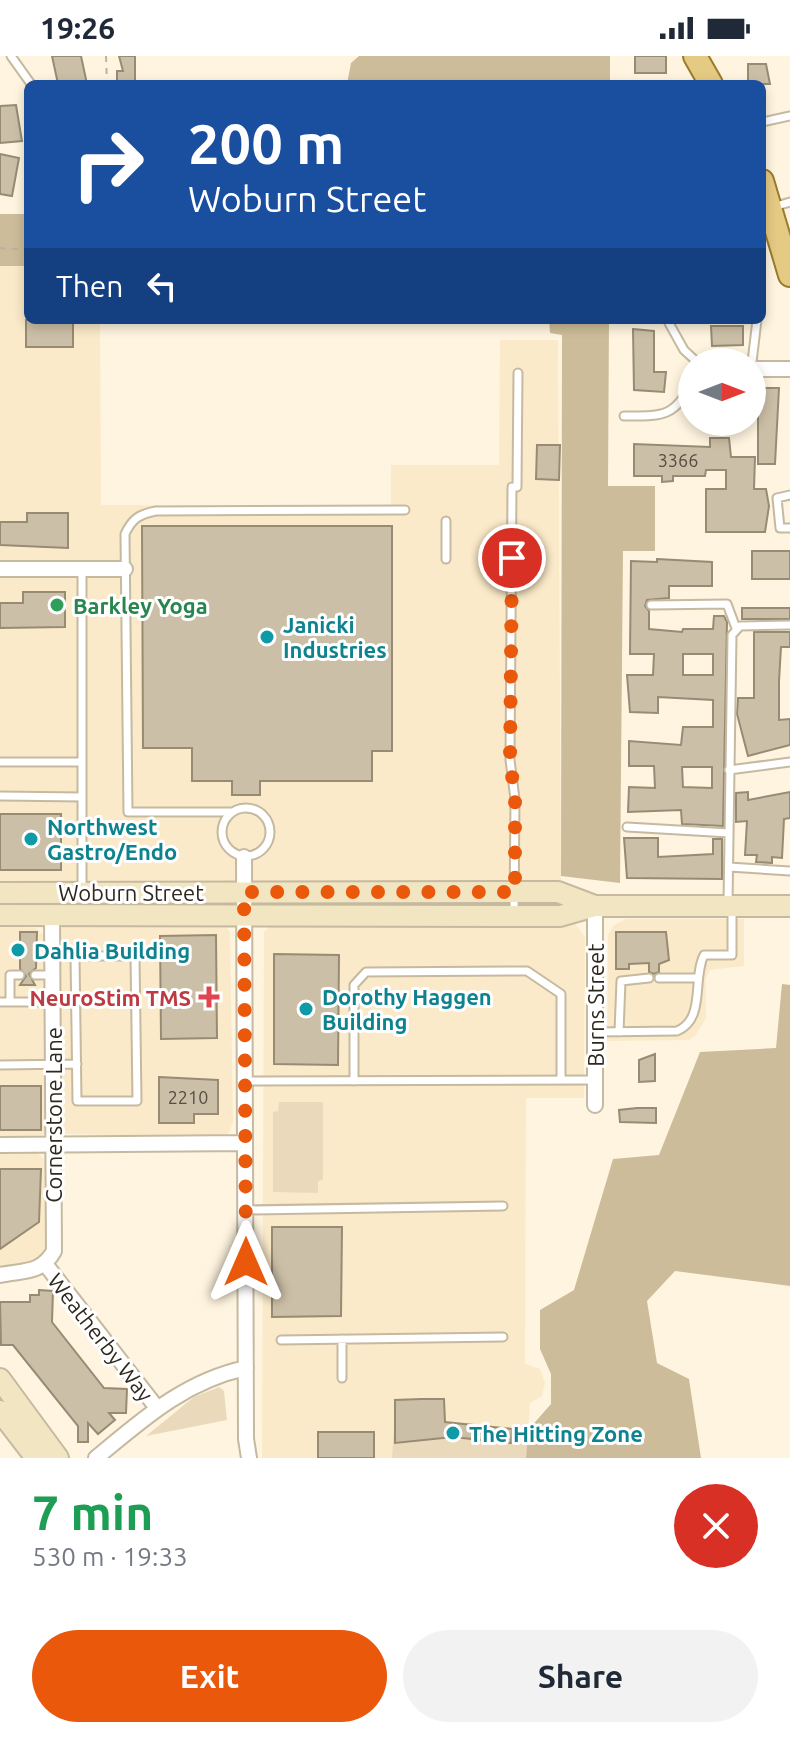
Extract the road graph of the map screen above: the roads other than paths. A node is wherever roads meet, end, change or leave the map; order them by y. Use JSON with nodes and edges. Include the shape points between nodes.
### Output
{"nodes":[{"id":1,"x":11,"y":56,"type":"edge"},
{"id":2,"x":695,"y":56,"type":"edge"},
{"id":3,"x":28,"y":80,"type":"edge"},
{"id":4,"x":709,"y":80,"type":"edge"},
{"id":5,"x":790,"y":116,"type":"edge"},
{"id":6,"x":766,"y":121,"type":"edge"},
{"id":7,"x":766,"y":186,"type":"edge"},
{"id":8,"x":781,"y":205,"type":"edge"},
{"id":9,"x":790,"y":275,"type":"edge"},
{"id":10,"x":670,"y":324,"type":"edge"},
{"id":11,"x":757,"y":324,"type":"edge"},
{"id":12,"x":683,"y":348,"type":"edge"},
{"id":13,"x":754,"y":348,"type":"edge"},
{"id":14,"x":766,"y":369,"type":"edge"},
{"id":15,"x":790,"y":369,"type":"edge"},
{"id":16,"x":518,"y":373,"type":"dead end"},
{"id":17,"x":678,"y":404,"type":"edge"},
{"id":18,"x":624,"y":416,"type":"dead end"},
{"id":19,"x":790,"y":495,"type":"edge"},
{"id":20,"x":405,"y":510,"type":"dead end"},
{"id":21,"x":446,"y":521,"type":"dead end"},
{"id":22,"x":790,"y":528,"type":"edge"},
{"id":23,"x":446,"y":559,"type":"dead end"},
{"id":24,"x":0,"y":569,"type":"edge"},
{"id":25,"x":82,"y":569,"type":"junction"},
{"id":26,"x":125,"y":569,"type":"junction"},
{"id":27,"x":651,"y":605,"type":"dead end"},
{"id":28,"x":790,"y":625,"type":"edge"},
{"id":29,"x":736,"y":628,"type":"junction"},
{"id":30,"x":0,"y":762,"type":"edge"},
{"id":31,"x":82,"y":762,"type":"junction"},
{"id":32,"x":790,"y":762,"type":"edge"},
{"id":33,"x":729,"y":770,"type":"junction"},
{"id":34,"x":0,"y":796,"type":"edge"},
{"id":35,"x":82,"y":797,"type":"junction"},
{"id":36,"x":232,"y":812,"type":"junction"},
{"id":37,"x":627,"y":827,"type":"dead end"},
{"id":38,"x":729,"y":833,"type":"junction"},
{"id":39,"x":244,"y":857,"type":"junction"},
{"id":40,"x":729,"y":867,"type":"junction"},
{"id":41,"x":790,"y":871,"type":"edge"},
{"id":42,"x":244,"y":892,"type":"junction"},
{"id":43,"x":515,"y":892,"type":"junction"},
{"id":44,"x":0,"y":893,"type":"edge"},
{"id":45,"x":82,"y":893,"type":"junction"},
{"id":46,"x":595,"y":906,"type":"junction"},
{"id":47,"x":730,"y":906,"type":"junction"},
{"id":48,"x":790,"y":906,"type":"edge"},
{"id":49,"x":0,"y":915,"type":"edge"},
{"id":50,"x":52,"y":915,"type":"junction"},
{"id":51,"x":244,"y":915,"type":"junction"},
{"id":52,"x":514,"y":916,"type":"junction"},
{"id":53,"x":20,"y":975,"type":"dead end"},
{"id":54,"x":35,"y":975,"type":"dead end"},
{"id":55,"x":53,"y":975,"type":"junction"},
{"id":56,"x":649,"y":978,"type":"dead end"},
{"id":57,"x":659,"y":978,"type":"dead end"},
{"id":58,"x":696,"y":978,"type":"junction"},
{"id":59,"x":0,"y":1002,"type":"edge"},
{"id":60,"x":10,"y":1002,"type":"junction"},
{"id":61,"x":53,"y":1002,"type":"junction"},
{"id":62,"x":76,"y":1002,"type":"junction"},
{"id":63,"x":595,"y":1032,"type":"junction"},
{"id":64,"x":619,"y":1032,"type":"junction"},
{"id":65,"x":77,"y":1064,"type":"junction"},
{"id":66,"x":0,"y":1065,"type":"edge"},
{"id":67,"x":53,"y":1065,"type":"junction"},
{"id":68,"x":561,"y":1080,"type":"junction"},
{"id":69,"x":595,"y":1080,"type":"junction"},
{"id":70,"x":245,"y":1081,"type":"junction"},
{"id":71,"x":354,"y":1081,"type":"junction"},
{"id":72,"x":595,"y":1105,"type":"dead end"},
{"id":73,"x":245,"y":1143,"type":"junction"},
{"id":74,"x":54,"y":1144,"type":"junction"},
{"id":75,"x":0,"y":1145,"type":"edge"},
{"id":76,"x":503,"y":1206,"type":"dead end"},
{"id":77,"x":246,"y":1210,"type":"junction"},
{"id":78,"x":46,"y":1265,"type":"junction"},
{"id":79,"x":0,"y":1275,"type":"edge"},
{"id":80,"x":503,"y":1337,"type":"dead end"},
{"id":81,"x":342,"y":1339,"type":"junction"},
{"id":82,"x":281,"y":1340,"type":"dead end"},
{"id":83,"x":246,"y":1368,"type":"junction"},
{"id":84,"x":342,"y":1378,"type":"dead end"},
{"id":85,"x":0,"y":1379,"type":"edge"},
{"id":86,"x":157,"y":1408,"type":"junction"},
{"id":87,"x":0,"y":1411,"type":"edge"},
{"id":88,"x":36,"y":1458,"type":"edge"},
{"id":89,"x":58,"y":1458,"type":"edge"},
{"id":90,"x":96,"y":1458,"type":"edge"},
{"id":91,"x":249,"y":1458,"type":"edge"}],
"edges":[{"from":1,"to":3,"type":"lane"},
{"from":2,"to":4,"type":"main road"},
{"from":5,"to":6,"type":"lane"},
{"from":7,"to":8,"type":"main road"},
{"from":8,"to":9,"type":"main road"},
{"from":10,"to":12,"type":"lane"},
{"from":11,"to":13,"type":"lane"},
{"from":14,"to":15,"type":"street"},
{"from":16,"to":43,"type":"lane","via":[[510,760]]},
{"from":17,"to":18,"type":"lane","via":[[659,416]]},
{"from":19,"to":22,"type":"lane","via":[[780,495],[777,510],[780,528]]},
{"from":20,"to":26,"type":"lane","via":[[142,514],[125,534]]},
{"from":21,"to":23,"type":"lane"},
{"from":24,"to":25,"type":"street"},
{"from":25,"to":26,"type":"street"},
{"from":25,"to":31,"type":"lane"},
{"from":26,"to":36,"type":"lane","via":[[128,812]]},
{"from":27,"to":29,"type":"lane","via":[[727,604]]},
{"from":28,"to":29,"type":"lane"},
{"from":29,"to":33,"type":"lane"},
{"from":30,"to":31,"type":"lane"},
{"from":31,"to":35,"type":"lane"},
{"from":32,"to":33,"type":"lane"},
{"from":33,"to":38,"type":"lane"},
{"from":34,"to":35,"type":"lane"},
{"from":35,"to":45,"type":"lane"},
{"from":36,"to":39,"type":"lane","via":[[223,824],[223,839]]},
{"from":36,"to":39,"type":"lane","via":[[254,809],[270,825],[265,848]]},
{"from":37,"to":38,"type":"lane"},
{"from":38,"to":40,"type":"lane"},
{"from":39,"to":42,"type":"street"},
{"from":40,"to":41,"type":"lane"},
{"from":40,"to":47,"type":"lane"},
{"from":42,"to":43,"type":"main road","name":"Woburn Street"},
{"from":42,"to":45,"type":"main road","name":"Woburn Street"},
{"from":42,"to":51,"type":"street"},
{"from":43,"to":46,"type":"main road","name":"Woburn Street","via":[[558,892]]},
{"from":43,"to":52,"type":"lane"},
{"from":44,"to":45,"type":"main road","name":"Woburn Street"},
{"from":46,"to":47,"type":"main road","name":"Woburn Street"},
{"from":46,"to":52,"type":"main road","name":"Woburn Street","via":[[560,916]]},
{"from":46,"to":63,"type":"street","name":"Burns Street"},
{"from":47,"to":48,"type":"main road","name":"Woburn Street"},
{"from":47,"to":58,"type":"lane","via":[[732,955],[704,955]]},
{"from":49,"to":50,"type":"main road","name":"Woburn Street"},
{"from":50,"to":51,"type":"main road","name":"Woburn Street"},
{"from":50,"to":55,"type":"street","name":"Cornerstone Lane"},
{"from":51,"to":52,"type":"main road","name":"Woburn Street"},
{"from":51,"to":70,"type":"street"},
{"from":53,"to":60,"type":"lane","via":[[10,975]]},
{"from":54,"to":55,"type":"lane"},
{"from":55,"to":61,"type":"street","name":"Cornerstone Lane"},
{"from":56,"to":64,"type":"lane","via":[[621,981]]},
{"from":57,"to":58,"type":"lane"},
{"from":58,"to":64,"type":"lane","via":[[696,1002],[687,1027]]},
{"from":59,"to":60,"type":"lane"},
{"from":60,"to":61,"type":"lane"},
{"from":61,"to":62,"type":"lane"},
{"from":61,"to":67,"type":"street","name":"Cornerstone Lane"},
{"from":62,"to":65,"type":"lane"},
{"from":62,"to":65,"type":"lane","via":[[75,956],[135,956],[137,1101],[77,1101]]},
{"from":63,"to":64,"type":"lane"},
{"from":63,"to":69,"type":"street","name":"Burns Street"},
{"from":65,"to":67,"type":"lane"},
{"from":66,"to":67,"type":"lane"},
{"from":67,"to":74,"type":"street","name":"Cornerstone Lane"},
{"from":68,"to":69,"type":"lane"},
{"from":68,"to":71,"type":"lane"},
{"from":68,"to":71,"type":"lane","via":[[561,994],[527,971],[491,971],[366,972],[358,977]]},
{"from":69,"to":72,"type":"street","name":"Burns Street"},
{"from":70,"to":71,"type":"lane"},
{"from":70,"to":73,"type":"street"},
{"from":73,"to":74,"type":"street"},
{"from":73,"to":77,"type":"street"},
{"from":74,"to":75,"type":"street"},
{"from":74,"to":78,"type":"street","name":"Cornerstone Lane","via":[[54,1251]]},
{"from":76,"to":77,"type":"lane"},
{"from":77,"to":83,"type":"street"},
{"from":78,"to":79,"type":"street"},
{"from":78,"to":86,"type":"street","name":"Weatherby Way"},
{"from":80,"to":81,"type":"lane"},
{"from":81,"to":82,"type":"lane"},
{"from":81,"to":84,"type":"lane"},
{"from":83,"to":86,"type":"street","via":[[213,1375]]},
{"from":83,"to":91,"type":"street"},
{"from":85,"to":89,"type":"main road"},
{"from":86,"to":90,"type":"street"},
{"from":87,"to":88,"type":"main road"}]}
